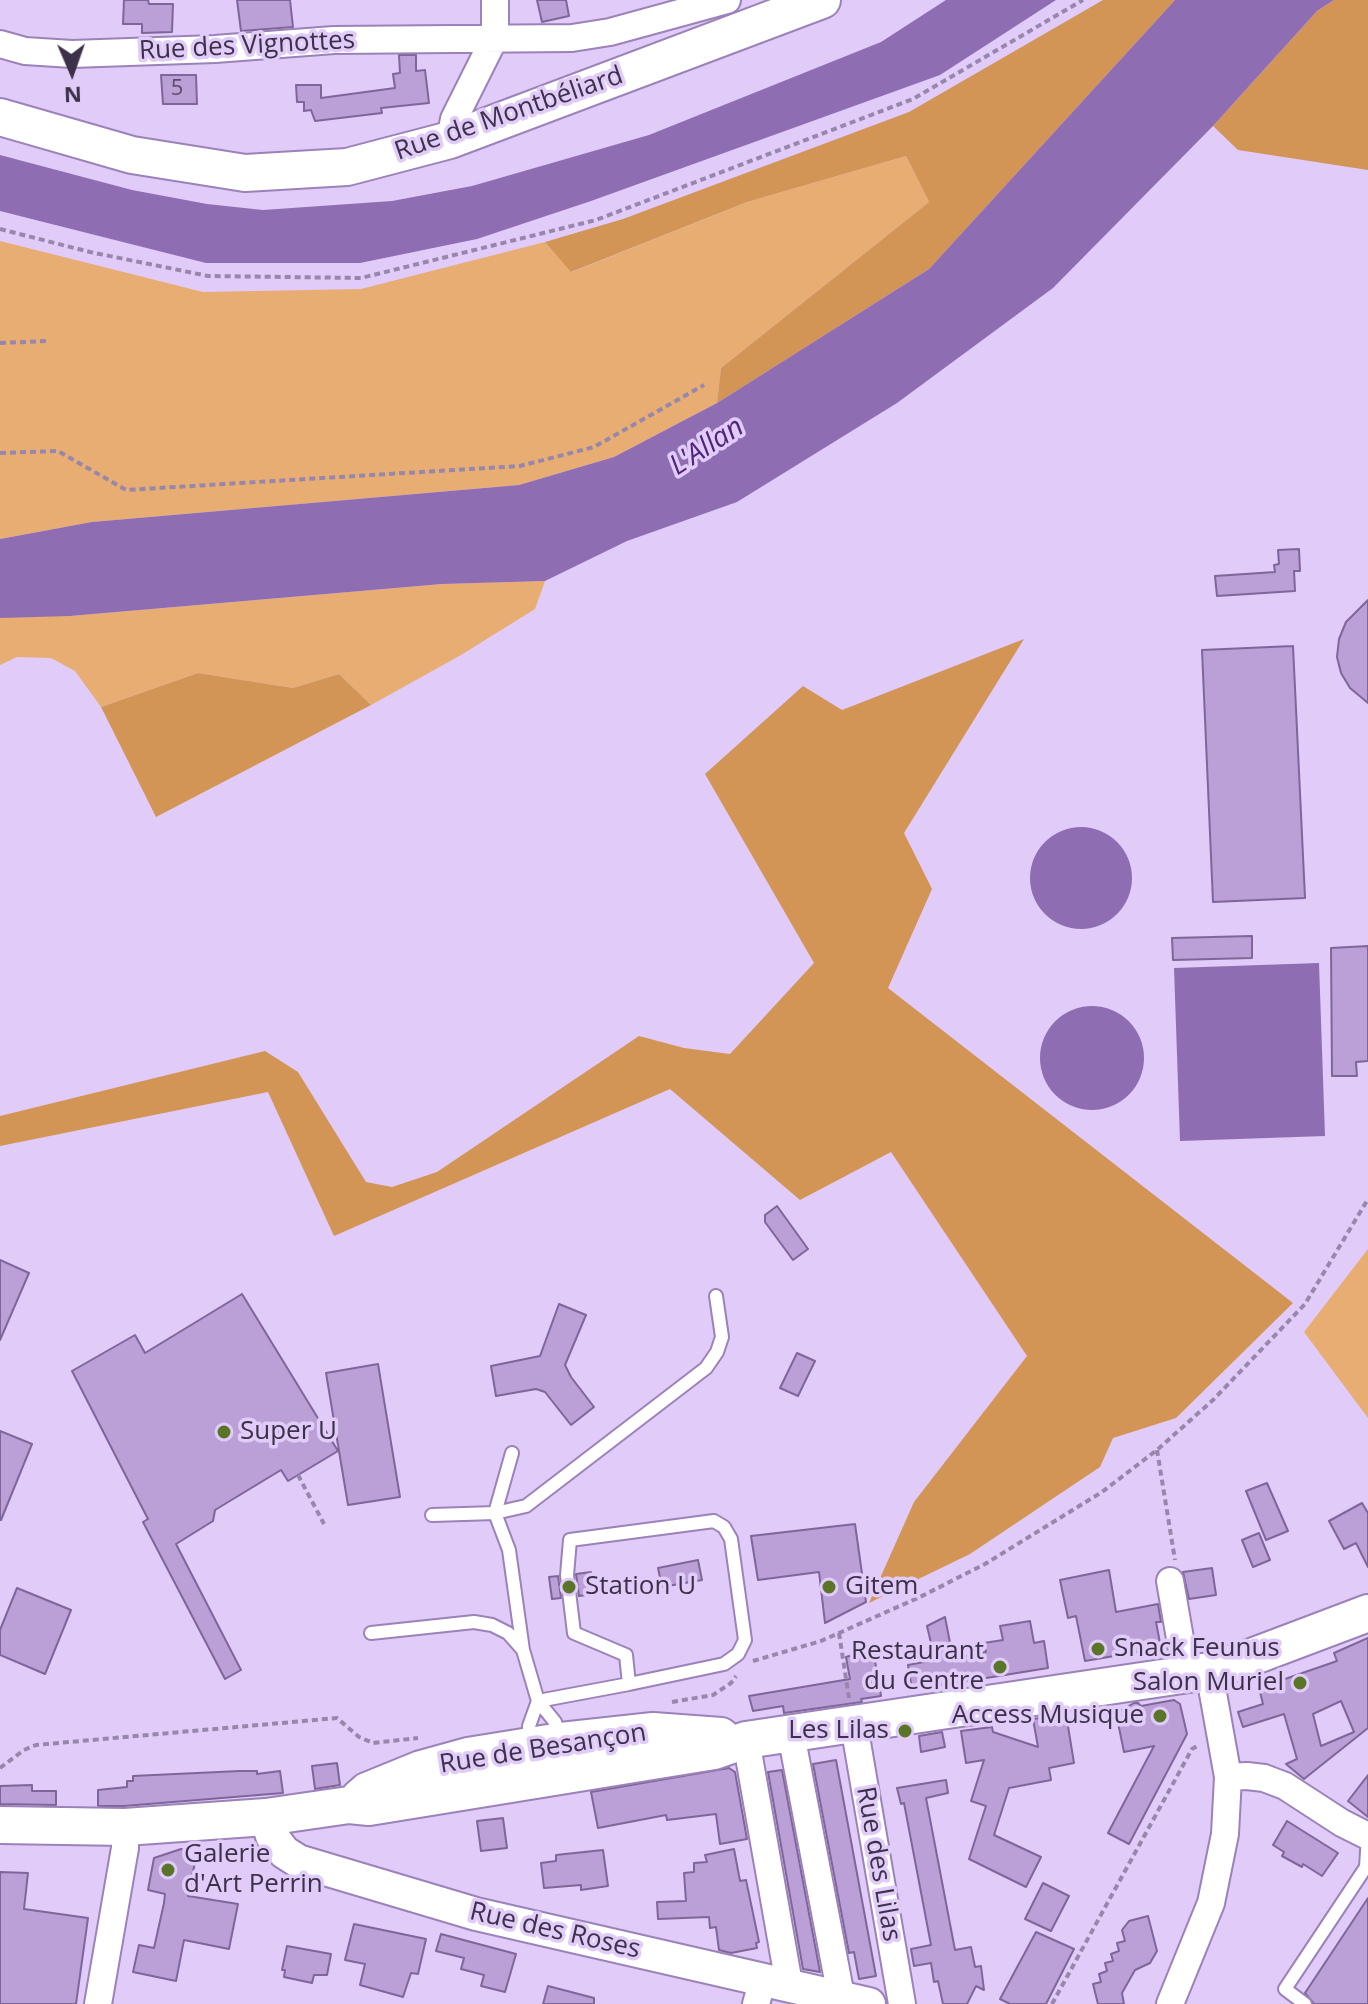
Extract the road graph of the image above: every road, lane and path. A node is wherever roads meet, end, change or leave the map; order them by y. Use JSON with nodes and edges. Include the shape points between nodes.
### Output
{"nodes":[{"id":1,"x":495,"y":0,"type":"edge"},
{"id":2,"x":727,"y":0,"type":"edge"},
{"id":3,"x":822,"y":0,"type":"edge"},
{"id":4,"x":1083,"y":0,"type":"edge"},
{"id":5,"x":495,"y":37,"type":"junction"},
{"id":6,"x":0,"y":44,"type":"edge"},
{"id":7,"x":0,"y":117,"type":"edge"},
{"id":8,"x":450,"y":140,"type":"junction"},
{"id":9,"x":0,"y":229,"type":"edge"},
{"id":10,"x":47,"y":341,"type":"dead end"},
{"id":11,"x":0,"y":343,"type":"edge"},
{"id":12,"x":704,"y":385,"type":"dead end"},
{"id":13,"x":0,"y":453,"type":"edge"},
{"id":14,"x":716,"y":1296,"type":"dead end"},
{"id":15,"x":1157,"y":1450,"type":"dead end"},
{"id":16,"x":512,"y":1453,"type":"dead end"},
{"id":17,"x":298,"y":1475,"type":"dead end"},
{"id":18,"x":495,"y":1513,"type":"junction"},
{"id":19,"x":432,"y":1515,"type":"dead end"},
{"id":20,"x":324,"y":1524,"type":"dead end"},
{"id":21,"x":1170,"y":1581,"type":"joint"},
{"id":22,"x":1368,"y":1613,"type":"edge"},
{"id":23,"x":371,"y":1633,"type":"dead end"},
{"id":24,"x":839,"y":1633,"type":"dead end"},
{"id":25,"x":523,"y":1650,"type":"junction"},
{"id":26,"x":1197,"y":1672,"type":"junction"},
{"id":27,"x":629,"y":1684,"type":"junction"},
{"id":28,"x":538,"y":1701,"type":"junction"},
{"id":29,"x":854,"y":1725,"type":"junction"},
{"id":30,"x":791,"y":1734,"type":"junction"},
{"id":31,"x":746,"y":1740,"type":"junction"},
{"id":32,"x":1221,"y":1741,"type":"junction"},
{"id":33,"x":546,"y":1755,"type":"junction"},
{"id":34,"x":1228,"y":1777,"type":"junction"},
{"id":35,"x":266,"y":1817,"type":"junction"},
{"id":36,"x":0,"y":1825,"type":"edge"},
{"id":37,"x":125,"y":1827,"type":"junction"},
{"id":38,"x":1368,"y":1836,"type":"edge"},
{"id":39,"x":769,"y":1989,"type":"edge"},
{"id":40,"x":855,"y":2000,"type":"edge"},
{"id":41,"x":98,"y":2004,"type":"edge"},
{"id":42,"x":902,"y":2004,"type":"edge"},
{"id":43,"x":1052,"y":2004,"type":"edge"},
{"id":44,"x":1170,"y":2004,"type":"edge"},
{"id":45,"x":1305,"y":2004,"type":"edge"}],
"edges":[{"from":1,"to":5,"type":"street"},
{"from":2,"to":5,"type":"street","name":"Rue des Vignottes","via":[[610,32],[572,38]]},
{"from":3,"to":8,"type":"main road","name":"Rue de Montbéliard"},
{"from":4,"to":9,"type":"path","via":[[898,105],[596,220],[361,278],[208,276]]},
{"from":5,"to":6,"type":"street","name":"Rue des Vignottes","via":[[72,54]]},
{"from":5,"to":8,"type":"street","via":[[454,119]]},
{"from":7,"to":8,"type":"main road","name":"Rue de Montbéliard","via":[[132,155],[245,173],[347,167]]},
{"from":10,"to":11,"type":"path"},
{"from":12,"to":13,"type":"path","via":[[594,447],[520,466],[126,490],[58,451]]},
{"from":14,"to":18,"type":"lane","via":[[722,1337],[706,1368],[526,1506]]},
{"from":15,"to":21,"type":"path","via":[[1176,1562]]},
{"from":16,"to":18,"type":"lane"},
{"from":17,"to":20,"type":"path"},
{"from":18,"to":19,"type":"lane"},
{"from":18,"to":25,"type":"lane","via":[[509,1550]]},
{"from":21,"to":26,"type":"street"},
{"from":22,"to":26,"type":"main road","name":"Rue de Besançon"},
{"from":23,"to":25,"type":"lane","via":[[474,1622],[508,1633]]},
{"from":24,"to":29,"type":"path"},
{"from":25,"to":28,"type":"lane"},
{"from":26,"to":29,"type":"main road","name":"Rue de Besançon"},
{"from":26,"to":32,"type":"street"},
{"from":27,"to":27,"type":"lane","via":[[724,1664],[738,1654],[745,1640],[731,1539],[714,1521],[570,1540],[567,1575],[574,1633],[626,1655]]},
{"from":27,"to":28,"type":"lane"},
{"from":28,"to":33,"type":"lane","via":[[529,1726]]},
{"from":28,"to":33,"type":"lane","via":[[555,1722]]},
{"from":29,"to":30,"type":"main road","name":"Rue de Besançon"},
{"from":29,"to":42,"type":"street","name":"Rue des Lilas"},
{"from":30,"to":31,"type":"main road","name":"Rue de Besançon"},
{"from":30,"to":40,"type":"street"},
{"from":31,"to":33,"type":"main road","name":"Rue de Besançon","via":[[653,1731]]},
{"from":31,"to":39,"type":"street"},
{"from":32,"to":34,"type":"street"},
{"from":32,"to":43,"type":"path","via":[[1192,1749]]},
{"from":33,"to":35,"type":"main road","name":"Rue de Besançon","via":[[468,1756],[367,1791],[349,1805]]},
{"from":34,"to":38,"type":"street","via":[[1264,1778],[1285,1786]]},
{"from":34,"to":44,"type":"street","via":[[1214,1892]]},
{"from":35,"to":37,"type":"main road","name":"Rue de Besançon"},
{"from":35,"to":39,"type":"street","name":"Rue des Roses","via":[[272,1836],[298,1861],[476,1914]]},
{"from":36,"to":37,"type":"main road","name":"Rue de Besançon"},
{"from":37,"to":41,"type":"street"},
{"from":38,"to":45,"type":"lane","via":[[1366,1867],[1285,1989]]},
{"from":39,"to":40,"type":"street","name":"Rue des Roses"}]}
